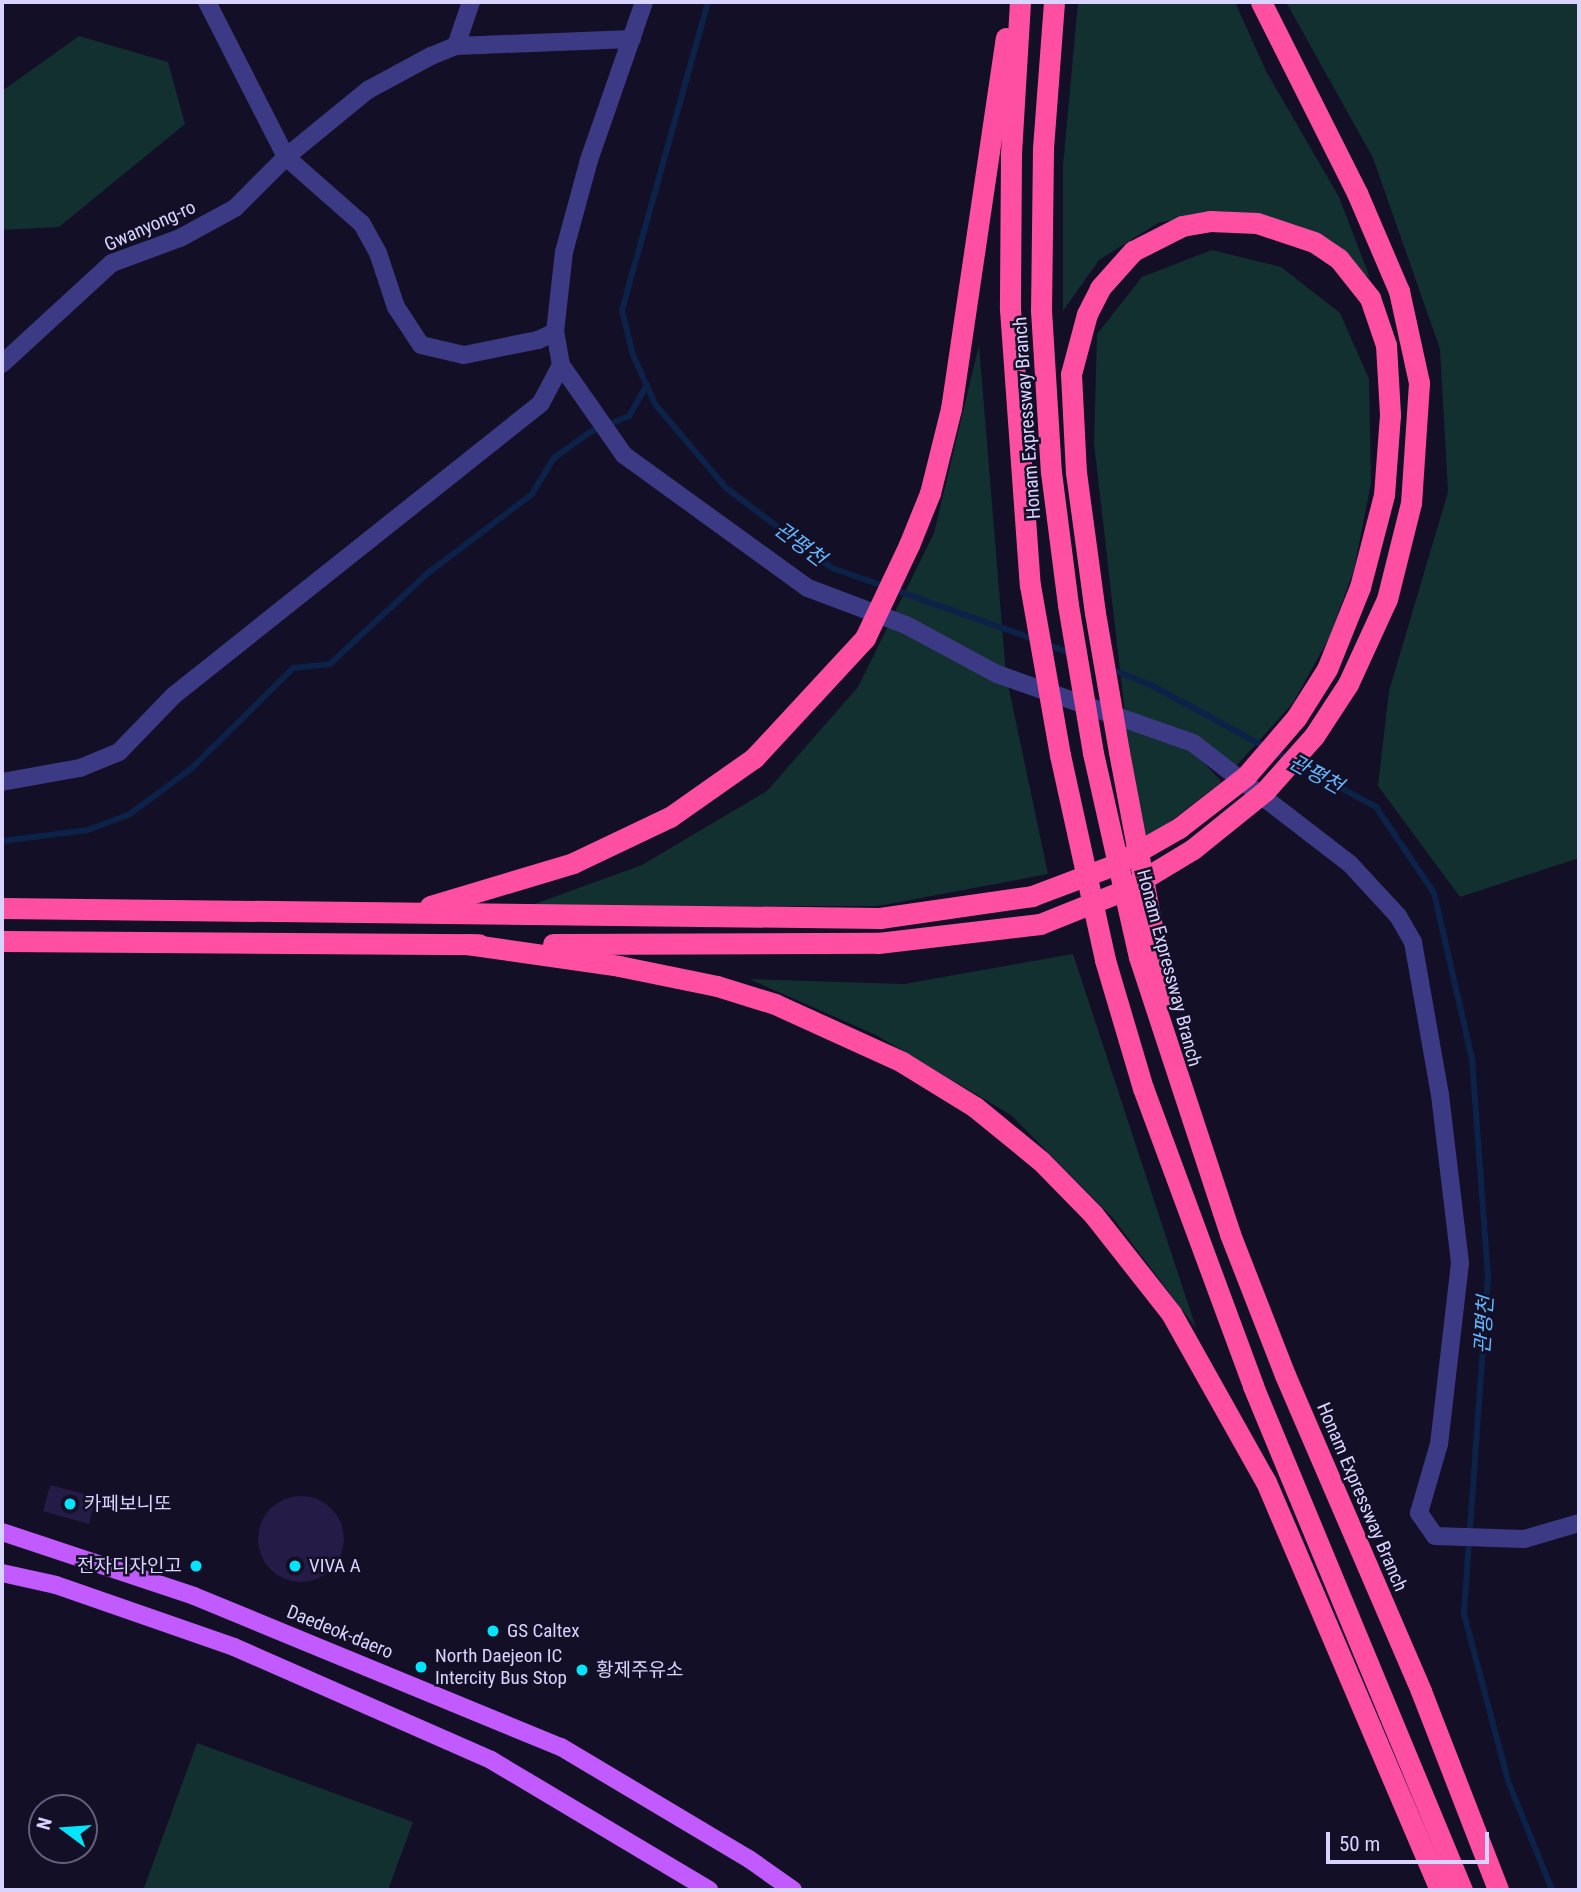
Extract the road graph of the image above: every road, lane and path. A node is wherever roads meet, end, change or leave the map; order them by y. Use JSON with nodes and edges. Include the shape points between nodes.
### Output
{"nodes":[{"id":1,"x":207,"y":2,"type":"edge"},
{"id":2,"x":471,"y":2,"type":"edge"},
{"id":3,"x":644,"y":2,"type":"edge"},
{"id":4,"x":1012,"y":2,"type":"edge"},
{"id":5,"x":1020,"y":2,"type":"edge"},
{"id":6,"x":1054,"y":2,"type":"edge"},
{"id":7,"x":1261,"y":2,"type":"edge"},
{"id":8,"x":632,"y":39,"type":"junction"},
{"id":9,"x":456,"y":46,"type":"junction"},
{"id":10,"x":286,"y":157,"type":"junction"},
{"id":11,"x":555,"y":332,"type":"junction"},
{"id":12,"x":2,"y":364,"type":"edge"},
{"id":13,"x":561,"y":365,"type":"junction"},
{"id":14,"x":2,"y":782,"type":"edge"},
{"id":15,"x":2,"y":908,"type":"edge"},
{"id":16,"x":369,"y":913,"type":"junction"},
{"id":17,"x":2,"y":941,"type":"edge"},
{"id":18,"x":467,"y":944,"type":"junction"},
{"id":19,"x":1158,"y":1021,"type":"junction"},
{"id":20,"x":1579,"y":1523,"type":"edge"},
{"id":21,"x":2,"y":1532,"type":"edge"},
{"id":22,"x":2,"y":1573,"type":"edge"},
{"id":23,"x":709,"y":1890,"type":"edge"},
{"id":24,"x":793,"y":1890,"type":"edge"},
{"id":25,"x":1440,"y":1890,"type":"edge"},
{"id":26,"x":1462,"y":1890,"type":"edge"},
{"id":27,"x":1498,"y":1890,"type":"edge"}],
"edges":[{"from":1,"to":10,"type":"street"},
{"from":2,"to":9,"type":"street"},
{"from":3,"to":8,"type":"street"},
{"from":4,"to":16,"type":"highway","bridge":true,"via":[[951,409],[930,493],[865,638],[754,758],[670,817],[525,881],[432,905]]},
{"from":5,"to":26,"type":"highway","name":"Honam Expressway Branch","bridge":true,"via":[[1011,153],[1010,309],[1030,585],[1060,755],[1105,960],[1148,1101],[1253,1386]]},
{"from":6,"to":19,"type":"highway","name":"Honam Expressway Branch","bridge":true,"via":[[1044,149],[1041,310],[1051,472],[1093,753]]},
{"from":7,"to":18,"type":"highway","bridge":true,"via":[[1357,193],[1399,291],[1419,383],[1411,503],[1390,587],[1348,684],[1314,736],[1265,791],[1193,849],[1125,890],[1040,924],[878,943]]},
{"from":8,"to":9,"type":"street"},
{"from":8,"to":11,"type":"street","via":[[589,160],[564,253]]},
{"from":9,"to":10,"type":"street","name":"Gwanyong-ro","via":[[368,90]]},
{"from":10,"to":11,"type":"street","via":[[362,224],[378,253],[396,307],[421,345],[464,355],[538,340]]},
{"from":10,"to":12,"type":"street","name":"Gwanyong-ro","via":[[235,208],[180,238],[112,263]]},
{"from":11,"to":13,"type":"street"},
{"from":13,"to":14,"type":"street","via":[[541,403],[173,696],[119,752],[79,768]]},
{"from":13,"to":20,"type":"street","via":[[624,455],[808,588],[906,625],[997,674],[1193,743],[1350,864],[1398,916],[1413,942],[1434,1056],[1460,1264],[1439,1444],[1419,1513],[1435,1536],[1524,1539]]},
{"from":15,"to":16,"type":"highway"},
{"from":16,"to":19,"type":"highway","bridge":true,"via":[[880,918],[1032,896],[1114,865],[1179,828],[1246,776],[1296,718],[1327,669],[1363,576],[1384,495],[1390,415],[1386,345],[1370,298],[1339,259],[1314,242],[1257,223],[1210,221],[1182,226],[1133,251],[1100,288],[1087,314],[1071,374],[1076,472],[1095,613],[1119,752],[1161,975]]},
{"from":17,"to":18,"type":"highway"},
{"from":18,"to":25,"type":"highway","via":[[619,965],[775,1004],[902,1062],[975,1107],[1041,1161],[1093,1214],[1171,1313],[1266,1482]]},
{"from":19,"to":27,"type":"highway","name":"Honam Expressway Branch","via":[[1230,1234],[1280,1363],[1421,1691]]},
{"from":21,"to":24,"type":"main road","name":"Daedeok-daero","via":[[194,1596],[561,1747]]},
{"from":22,"to":23,"type":"main road","via":[[56,1585],[233,1647],[491,1759]]}]}
